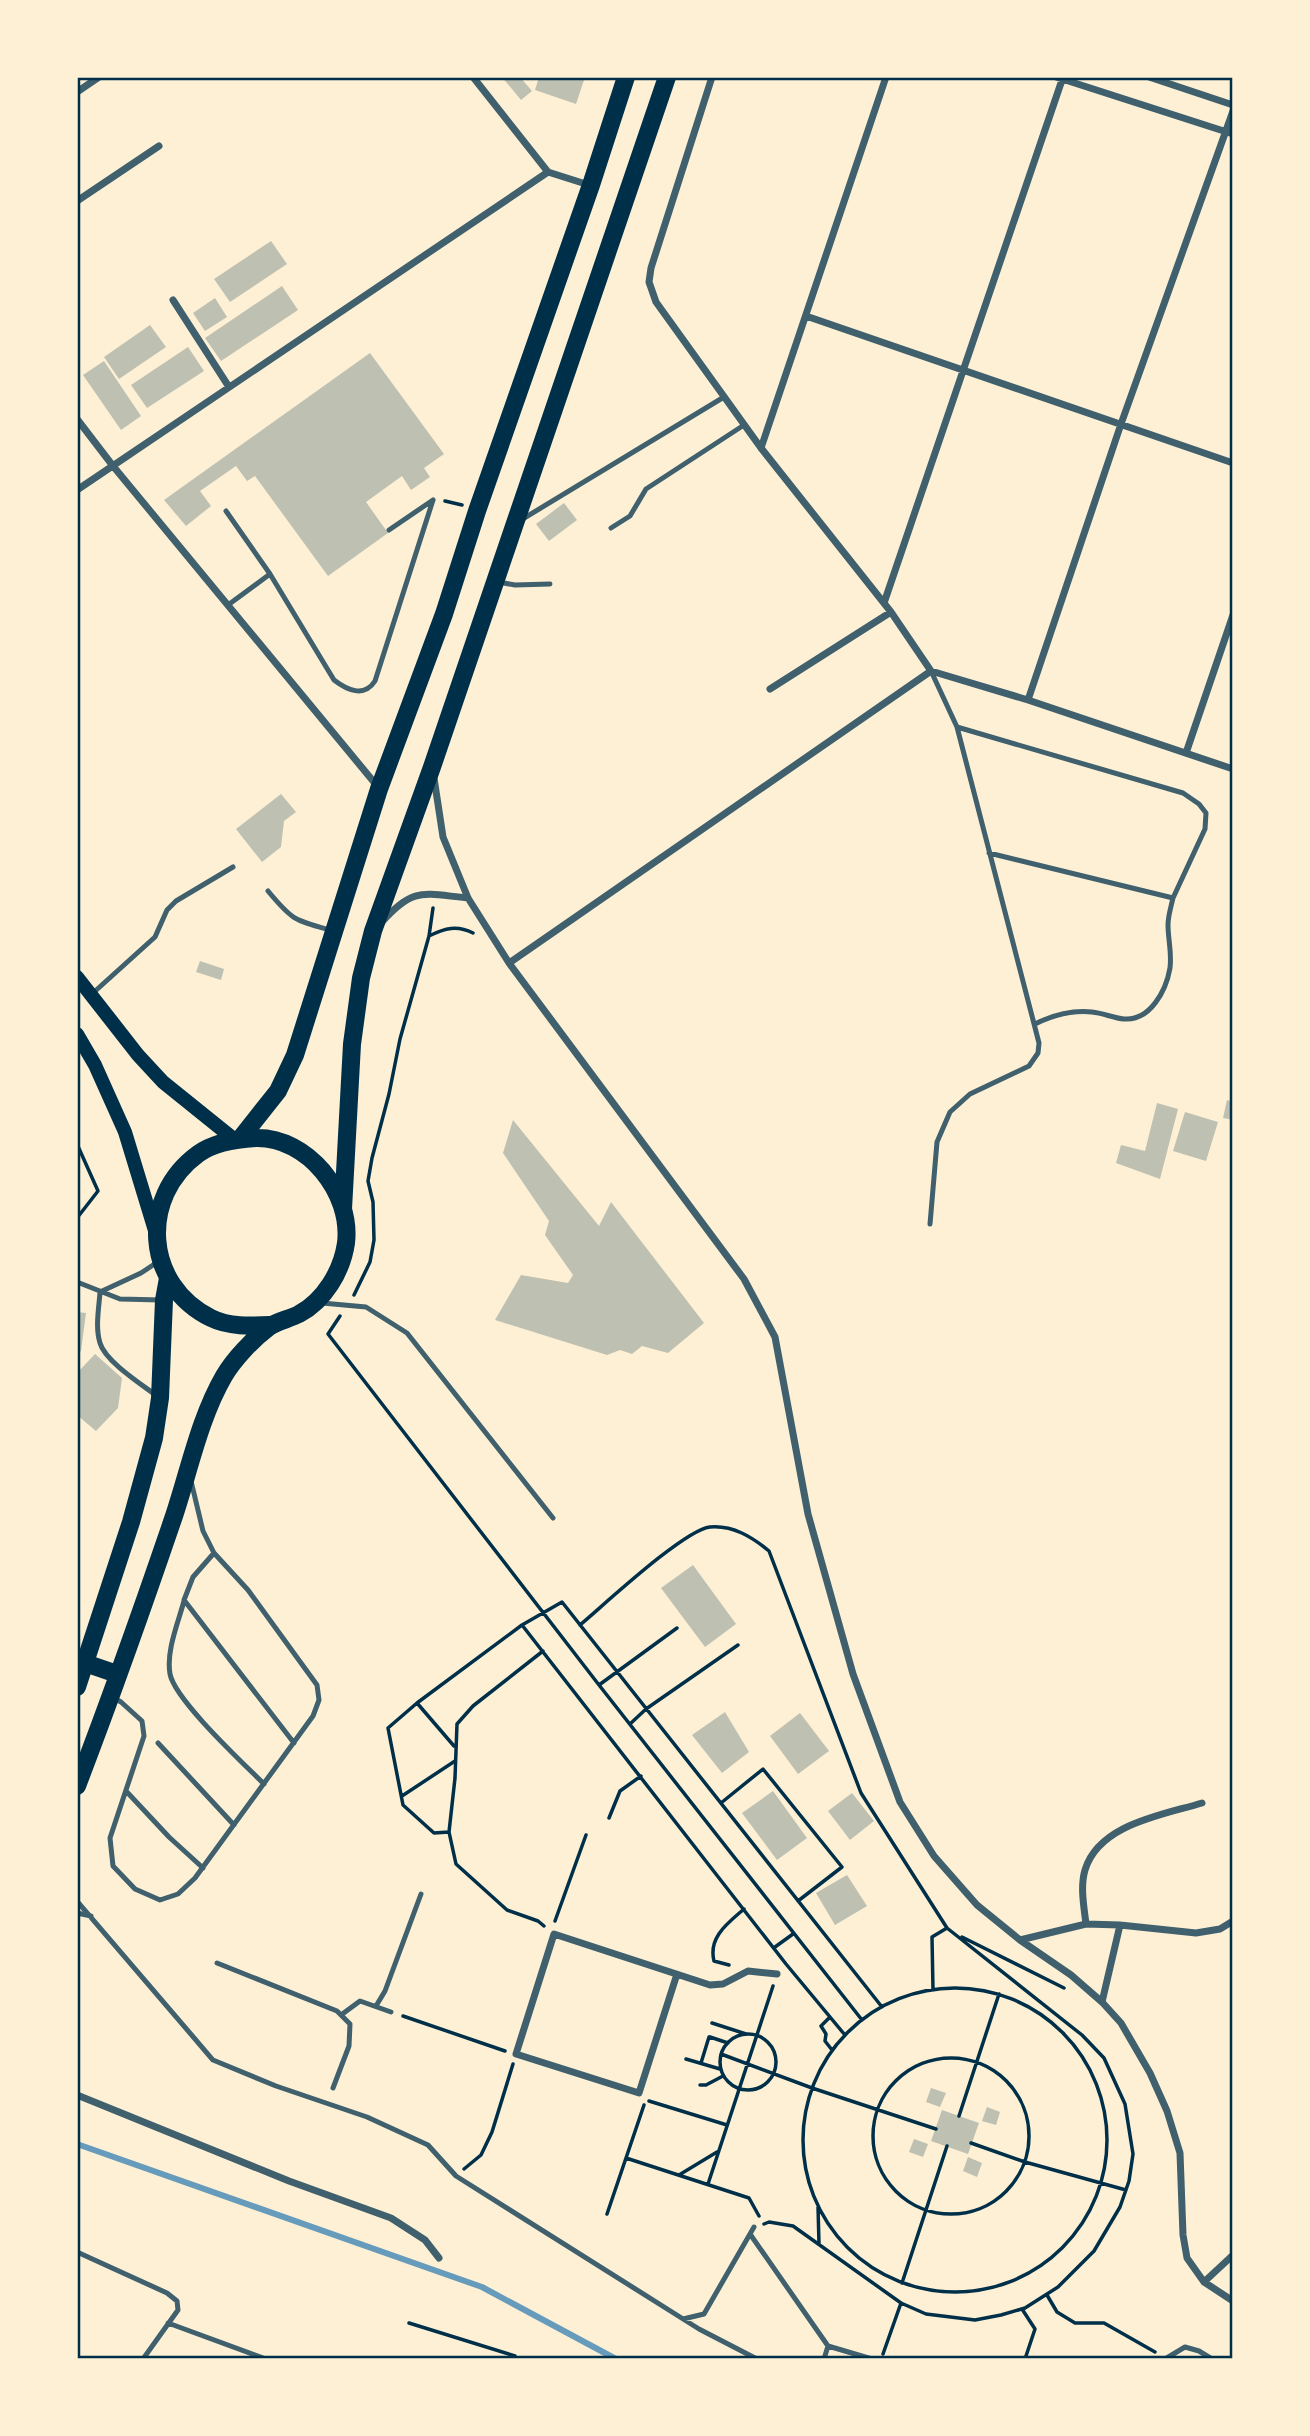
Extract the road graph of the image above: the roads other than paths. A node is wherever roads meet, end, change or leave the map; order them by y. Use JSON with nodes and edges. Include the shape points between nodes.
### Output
{"nodes":[{"id":1,"x":99,"y":77,"type":"edge"},
{"id":2,"x":473,"y":77,"type":"edge"},
{"id":3,"x":626,"y":77,"type":"edge"},
{"id":4,"x":667,"y":77,"type":"edge"},
{"id":5,"x":712,"y":77,"type":"edge"},
{"id":6,"x":886,"y":77,"type":"edge"},
{"id":7,"x":1149,"y":77,"type":"edge"},
{"id":8,"x":1060,"y":78,"type":"edge"},
{"id":9,"x":77,"y":92,"type":"edge"},
{"id":10,"x":1233,"y":105,"type":"edge"},
{"id":11,"x":1233,"y":111,"type":"edge"},
{"id":12,"x":1229,"y":133,"type":"edge"},
{"id":13,"x":159,"y":146,"type":"dead end"},
{"id":14,"x":548,"y":172,"type":"junction"},
{"id":15,"x":591,"y":185,"type":"junction"},
{"id":16,"x":77,"y":201,"type":"edge"},
{"id":17,"x":173,"y":300,"type":"dead end"},
{"id":18,"x":806,"y":316,"type":"junction"},
{"id":19,"x":962,"y":370,"type":"junction"},
{"id":20,"x":229,"y":387,"type":"junction"},
{"id":21,"x":724,"y":397,"type":"junction"},
{"id":22,"x":77,"y":419,"type":"edge"},
{"id":23,"x":1121,"y":424,"type":"junction"},
{"id":24,"x":744,"y":425,"type":"junction"},
{"id":25,"x":761,"y":448,"type":"junction"},
{"id":26,"x":1233,"y":463,"type":"edge"},
{"id":27,"x":113,"y":466,"type":"junction"},
{"id":28,"x":77,"y":490,"type":"edge"},
{"id":29,"x":226,"y":511,"type":"dead end"},
{"id":30,"x":515,"y":523,"type":"junction"},
{"id":31,"x":611,"y":528,"type":"dead end"},
{"id":32,"x":389,"y":530,"type":"dead end"},
{"id":33,"x":270,"y":574,"type":"junction"},
{"id":34,"x":495,"y":582,"type":"junction"},
{"id":35,"x":550,"y":584,"type":"dead end"},
{"id":36,"x":884,"y":603,"type":"junction"},
{"id":37,"x":228,"y":605,"type":"junction"},
{"id":38,"x":891,"y":612,"type":"junction"},
{"id":39,"x":1233,"y":615,"type":"edge"},
{"id":40,"x":931,"y":671,"type":"junction"},
{"id":41,"x":770,"y":689,"type":"dead end"},
{"id":42,"x":1028,"y":700,"type":"junction"},
{"id":43,"x":957,"y":727,"type":"junction"},
{"id":44,"x":1186,"y":753,"type":"junction"},
{"id":45,"x":432,"y":767,"type":"junction"},
{"id":46,"x":1233,"y":769,"type":"edge"},
{"id":47,"x":379,"y":789,"type":"junction"},
{"id":48,"x":989,"y":853,"type":"junction"},
{"id":49,"x":233,"y":867,"type":"dead end"},
{"id":50,"x":268,"y":891,"type":"dead end"},
{"id":51,"x":468,"y":898,"type":"junction"},
{"id":52,"x":1173,"y":898,"type":"junction"},
{"id":53,"x":333,"y":931,"type":"junction"},
{"id":54,"x":373,"y":931,"type":"junction"},
{"id":55,"x":509,"y":963,"type":"junction"},
{"id":56,"x":77,"y":977,"type":"edge"},
{"id":57,"x":91,"y":995,"type":"junction"},
{"id":58,"x":1035,"y":1024,"type":"junction"},
{"id":59,"x":77,"y":1034,"type":"edge"},
{"id":60,"x":237,"y":1140,"type":"junction"},
{"id":61,"x":343,"y":1209,"type":"junction"},
{"id":62,"x":930,"y":1224,"type":"dead end"},
{"id":63,"x":156,"y":1235,"type":"junction"},
{"id":64,"x":160,"y":1260,"type":"junction"},
{"id":65,"x":168,"y":1278,"type":"junction"},
{"id":66,"x":77,"y":1282,"type":"edge"},
{"id":67,"x":100,"y":1293,"type":"junction"},
{"id":68,"x":164,"y":1300,"type":"junction"},
{"id":69,"x":316,"y":1303,"type":"junction"},
{"id":70,"x":270,"y":1325,"type":"junction"},
{"id":71,"x":160,"y":1398,"type":"junction"},
{"id":72,"x":191,"y":1467,"type":"junction"},
{"id":73,"x":553,"y":1518,"type":"dead end"},
{"id":74,"x":214,"y":1553,"type":"junction"},
{"id":75,"x":184,"y":1600,"type":"junction"},
{"id":76,"x":85,"y":1663,"type":"junction"},
{"id":77,"x":117,"y":1674,"type":"junction"},
{"id":78,"x":77,"y":1688,"type":"edge"},
{"id":79,"x":111,"y":1697,"type":"junction"},
{"id":80,"x":158,"y":1743,"type":"dead end"},
{"id":81,"x":294,"y":1743,"type":"junction"},
{"id":82,"x":264,"y":1784,"type":"junction"},
{"id":83,"x":77,"y":1786,"type":"edge"},
{"id":84,"x":127,"y":1791,"type":"junction"},
{"id":85,"x":1202,"y":1803,"type":"dead end"},
{"id":86,"x":234,"y":1825,"type":"junction"},
{"id":87,"x":203,"y":1868,"type":"junction"},
{"id":88,"x":421,"y":1894,"type":"dead end"},
{"id":89,"x":77,"y":1901,"type":"edge"},
{"id":90,"x":77,"y":1913,"type":"edge"},
{"id":91,"x":91,"y":1916,"type":"junction"},
{"id":92,"x":1233,"y":1921,"type":"edge"},
{"id":93,"x":1086,"y":1924,"type":"junction"},
{"id":94,"x":1120,"y":1925,"type":"junction"},
{"id":95,"x":1020,"y":1940,"type":"junction"},
{"id":96,"x":217,"y":1963,"type":"dead end"},
{"id":97,"x":677,"y":1974,"type":"junction"},
{"id":98,"x":777,"y":1974,"type":"road end"},
{"id":99,"x":1102,"y":2002,"type":"junction"},
{"id":100,"x":376,"y":2006,"type":"junction"},
{"id":101,"x":391,"y":2012,"type":"road end"},
{"id":102,"x":341,"y":2015,"type":"junction"},
{"id":103,"x":333,"y":2088,"type":"dead end"},
{"id":104,"x":77,"y":2095,"type":"edge"},
{"id":105,"x":754,"y":2227,"type":"road end"},
{"id":106,"x":750,"y":2234,"type":"junction"},
{"id":107,"x":77,"y":2252,"type":"edge"},
{"id":108,"x":1233,"y":2255,"type":"edge"},
{"id":109,"x":439,"y":2258,"type":"dead end"},
{"id":110,"x":1204,"y":2282,"type":"junction"},
{"id":111,"x":1233,"y":2301,"type":"edge"},
{"id":112,"x":682,"y":2319,"type":"junction"},
{"id":113,"x":169,"y":2323,"type":"junction"},
{"id":114,"x":828,"y":2346,"type":"junction"},
{"id":115,"x":1166,"y":2358,"type":"edge"},
{"id":116,"x":143,"y":2359,"type":"edge"},
{"id":117,"x":266,"y":2359,"type":"edge"},
{"id":118,"x":757,"y":2359,"type":"edge"},
{"id":119,"x":824,"y":2359,"type":"edge"},
{"id":120,"x":872,"y":2359,"type":"edge"},
{"id":121,"x":1212,"y":2359,"type":"edge"}],
"edges":[{"from":1,"to":9,"type":"street"},
{"from":2,"to":14,"type":"street"},
{"from":3,"to":15,"type":"main road"},
{"from":4,"to":30,"type":"main road"},
{"from":5,"to":21,"type":"street","via":[[649,282],[656,302]]},
{"from":6,"to":18,"type":"street"},
{"from":7,"to":10,"type":"street"},
{"from":8,"to":12,"type":"street"},
{"from":8,"to":19,"type":"street"},
{"from":11,"to":12,"type":"street"},
{"from":12,"to":23,"type":"street"},
{"from":13,"to":16,"type":"street"},
{"from":14,"to":15,"type":"street"},
{"from":14,"to":20,"type":"street"},
{"from":15,"to":47,"type":"main road"},
{"from":17,"to":20,"type":"street"},
{"from":18,"to":19,"type":"street"},
{"from":18,"to":25,"type":"street"},
{"from":19,"to":23,"type":"street"},
{"from":19,"to":36,"type":"street"},
{"from":20,"to":27,"type":"street"},
{"from":21,"to":24,"type":"street"},
{"from":21,"to":30,"type":"lane"},
{"from":22,"to":27,"type":"street"},
{"from":23,"to":26,"type":"street"},
{"from":23,"to":42,"type":"street"},
{"from":24,"to":25,"type":"street"},
{"from":24,"to":31,"type":"lane","via":[[646,489],[630,516]]},
{"from":25,"to":36,"type":"street"},
{"from":27,"to":28,"type":"street"},
{"from":27,"to":37,"type":"street"},
{"from":29,"to":33,"type":"lane"},
{"from":30,"to":34,"type":"main road"},
{"from":32,"to":33,"type":"lane","via":[[433,500],[375,681],[361,691],[346,690],[334,680]]},
{"from":33,"to":37,"type":"lane"},
{"from":34,"to":35,"type":"lane"},
{"from":34,"to":45,"type":"main road"},
{"from":36,"to":38,"type":"street"},
{"from":37,"to":47,"type":"street"},
{"from":38,"to":40,"type":"street"},
{"from":38,"to":41,"type":"street"},
{"from":39,"to":44,"type":"street"},
{"from":40,"to":42,"type":"street"},
{"from":40,"to":43,"type":"lane"},
{"from":40,"to":55,"type":"street"},
{"from":42,"to":44,"type":"street"},
{"from":43,"to":48,"type":"lane"},
{"from":43,"to":52,"type":"lane","via":[[1183,793],[1199,804],[1206,813],[1205,830]]},
{"from":44,"to":46,"type":"street"},
{"from":45,"to":51,"type":"street","via":[[443,837]]},
{"from":45,"to":54,"type":"main road"},
{"from":47,"to":53,"type":"main road"},
{"from":48,"to":52,"type":"lane"},
{"from":48,"to":58,"type":"lane"},
{"from":49,"to":57,"type":"lane","via":[[176,901],[155,937]]},
{"from":50,"to":53,"type":"lane","via":[[288,916]]},
{"from":51,"to":54,"type":"street","via":[[420,894],[398,903]]},
{"from":51,"to":55,"type":"street"},
{"from":52,"to":58,"type":"lane","via":[[1168,925],[1170,969],[1163,991],[1149,1011],[1124,1019],[1068,1012]]},
{"from":53,"to":60,"type":"main road","via":[[295,1055],[278,1091]]},
{"from":54,"to":61,"type":"main road","via":[[352,1044]]},
{"from":55,"to":95,"type":"street","via":[[744,1279],[775,1337],[808,1514],[853,1674],[900,1801],[934,1856],[977,1905]]},
{"from":56,"to":57,"type":"main road"},
{"from":57,"to":60,"type":"main road","via":[[172,1091]]},
{"from":58,"to":62,"type":"lane","via":[[1038,1053],[1029,1066],[970,1094],[950,1112],[937,1142]]},
{"from":59,"to":63,"type":"main road","via":[[125,1132]]},
{"from":60,"to":61,"type":"main road","via":[[260,1138],[303,1153],[335,1187]]},
{"from":60,"to":63,"type":"main road","via":[[200,1152],[176,1174],[160,1203]]},
{"from":61,"to":69,"type":"main road","via":[[346,1243],[342,1262]]},
{"from":63,"to":64,"type":"main road"},
{"from":64,"to":65,"type":"main road"},
{"from":64,"to":67,"type":"lane"},
{"from":65,"to":68,"type":"main road"},
{"from":65,"to":70,"type":"main road","via":[[187,1302],[212,1318],[240,1326]]},
{"from":66,"to":67,"type":"lane"},
{"from":67,"to":68,"type":"lane","via":[[120,1299]]},
{"from":67,"to":71,"type":"lane","via":[[100,1347]]},
{"from":68,"to":71,"type":"main road"},
{"from":69,"to":70,"type":"main road"},
{"from":69,"to":73,"type":"lane","via":[[366,1307],[407,1333]]},
{"from":70,"to":72,"type":"main road","via":[[225,1374]]},
{"from":71,"to":76,"type":"main road","via":[[131,1522]]},
{"from":72,"to":74,"type":"lane","via":[[203,1531]]},
{"from":72,"to":77,"type":"main road"},
{"from":74,"to":75,"type":"lane","via":[[193,1577]]},
{"from":74,"to":81,"type":"lane","via":[[248,1590],[317,1685],[319,1700],[313,1716]]},
{"from":75,"to":81,"type":"lane"},
{"from":75,"to":82,"type":"lane","via":[[169,1660],[173,1683],[195,1713]]},
{"from":76,"to":77,"type":"main road"},
{"from":76,"to":78,"type":"main road"},
{"from":77,"to":79,"type":"main road"},
{"from":79,"to":83,"type":"main road"},
{"from":79,"to":84,"type":"lane","via":[[142,1721],[144,1736]]},
{"from":80,"to":86,"type":"lane"},
{"from":81,"to":82,"type":"lane"},
{"from":82,"to":86,"type":"lane"},
{"from":84,"to":87,"type":"lane"},
{"from":84,"to":87,"type":"lane","via":[[110,1838],[113,1866],[135,1889],[160,1899],[178,1894]]},
{"from":85,"to":93,"type":"street","via":[[1114,1833],[1093,1853],[1085,1870]]},
{"from":86,"to":87,"type":"lane"},
{"from":88,"to":100,"type":"lane","via":[[386,1991]]},
{"from":89,"to":91,"type":"lane"},
{"from":90,"to":91,"type":"lane"},
{"from":91,"to":112,"type":"lane","via":[[213,2060],[367,2117],[428,2145],[456,2176]]},
{"from":92,"to":94,"type":"street","via":[[1220,1929],[1196,1933]]},
{"from":93,"to":94,"type":"street"},
{"from":93,"to":95,"type":"street"},
{"from":94,"to":99,"type":"street"},
{"from":95,"to":99,"type":"street"},
{"from":96,"to":102,"type":"lane"},
{"from":97,"to":97,"type":"street","via":[[554,1934],[516,2054],[639,2093]]},
{"from":97,"to":98,"type":"street","via":[[710,1985],[723,1984],[748,1971]]},
{"from":99,"to":110,"type":"street","via":[[1127,2033],[1167,2111],[1180,2152],[1187,2258]]},
{"from":100,"to":101,"type":"lane"},
{"from":100,"to":102,"type":"lane","via":[[360,2001]]},
{"from":102,"to":103,"type":"lane","via":[[350,2024],[349,2046]]},
{"from":104,"to":109,"type":"street","via":[[391,2218],[425,2239]]},
{"from":105,"to":106,"type":"lane"},
{"from":106,"to":112,"type":"lane","via":[[704,2314]]},
{"from":106,"to":114,"type":"lane"},
{"from":107,"to":113,"type":"lane","via":[[167,2293],[177,2301],[178,2310]]},
{"from":108,"to":110,"type":"street"},
{"from":110,"to":111,"type":"street"},
{"from":112,"to":118,"type":"lane"},
{"from":113,"to":116,"type":"lane"},
{"from":113,"to":117,"type":"lane"},
{"from":114,"to":119,"type":"lane"},
{"from":114,"to":120,"type":"lane"},
{"from":115,"to":121,"type":"lane","via":[[1185,2347]]}]}
